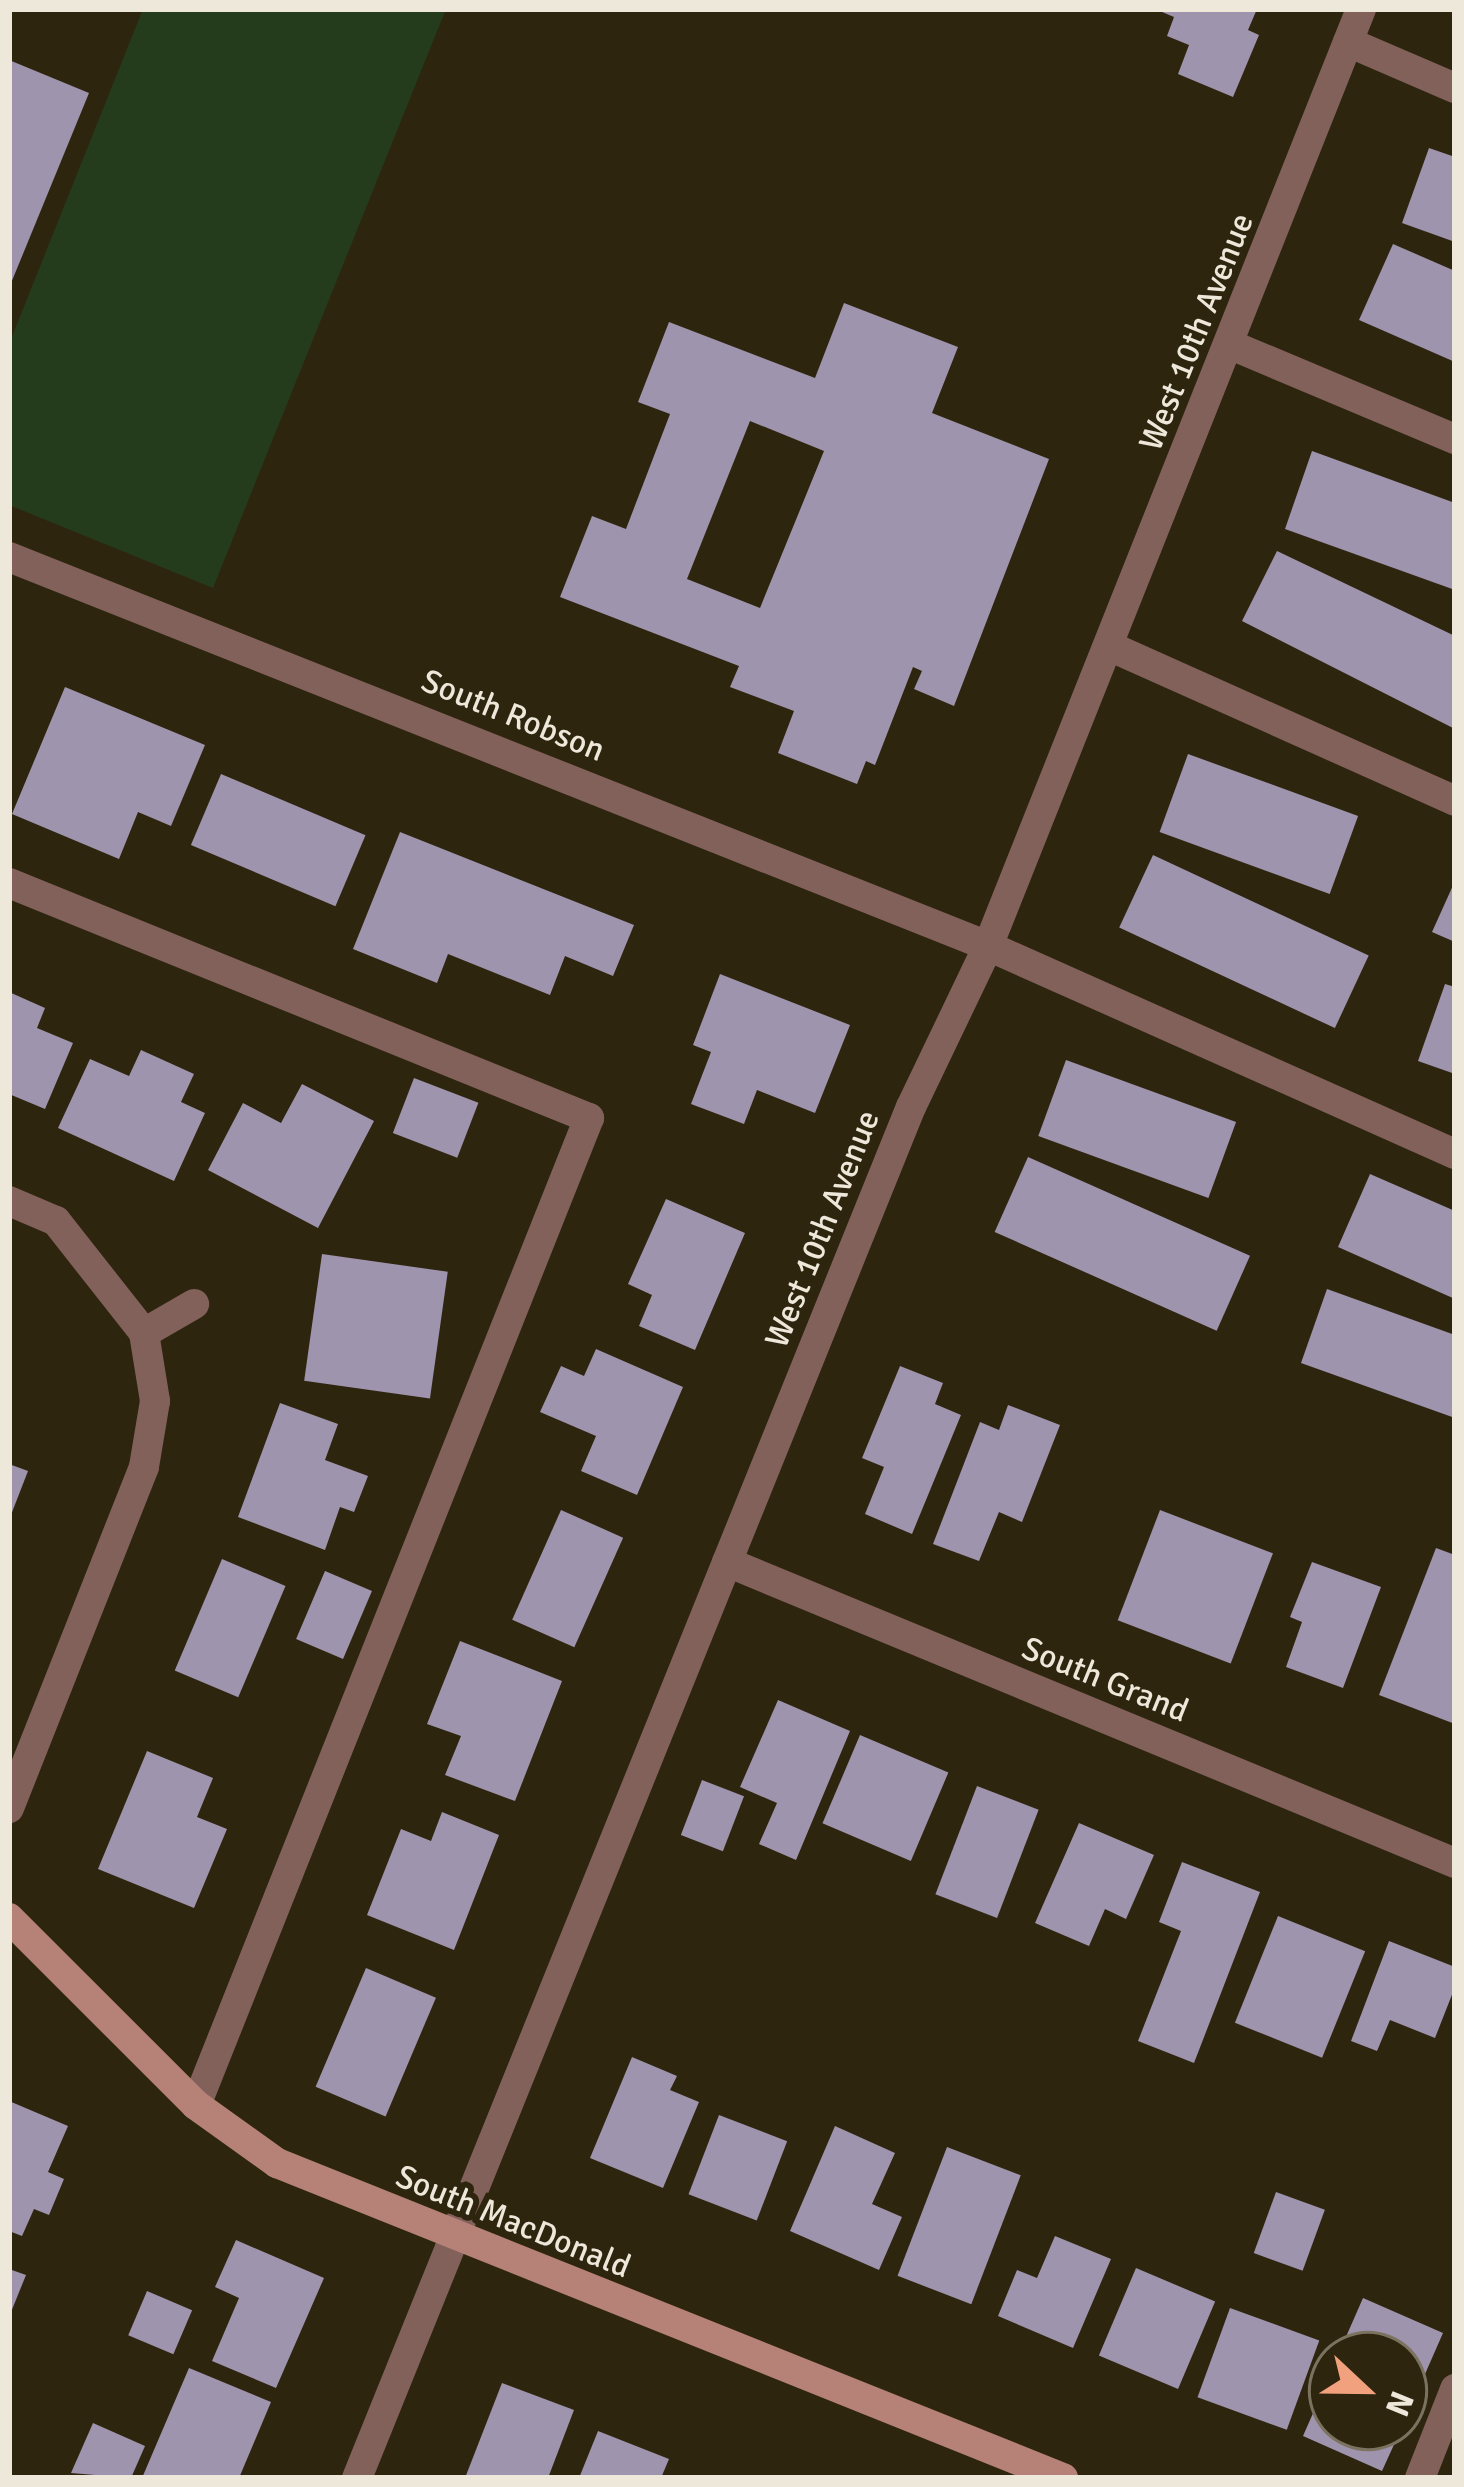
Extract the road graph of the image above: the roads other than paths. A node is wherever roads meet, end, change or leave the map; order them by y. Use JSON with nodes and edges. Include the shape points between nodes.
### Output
{"nodes":[{"id":1,"x":1361,"y":9,"type":"edge"},
{"id":2,"x":1348,"y":42,"type":"junction"},
{"id":3,"x":1455,"y":88,"type":"edge"},
{"id":4,"x":1231,"y":345,"type":"junction"},
{"id":5,"x":1455,"y":439,"type":"edge"},
{"id":6,"x":9,"y":557,"type":"edge"},
{"id":7,"x":1109,"y":646,"type":"junction"},
{"id":8,"x":1455,"y":800,"type":"edge"},
{"id":9,"x":9,"y":883,"type":"edge"},
{"id":10,"x":988,"y":946,"type":"junction"},
{"id":11,"x":1455,"y":1154,"type":"edge"},
{"id":12,"x":9,"y":1201,"type":"edge"},
{"id":13,"x":194,"y":1304,"type":"dead end"},
{"id":14,"x":144,"y":1333,"type":"junction"},
{"id":15,"x":728,"y":1562,"type":"junction"},
{"id":16,"x":9,"y":1808,"type":"edge"},
{"id":17,"x":1455,"y":1863,"type":"edge"},
{"id":18,"x":9,"y":1918,"type":"edge"},
{"id":19,"x":196,"y":2105,"type":"junction"},
{"id":20,"x":457,"y":2240,"type":"junction"},
{"id":21,"x":1455,"y":2389,"type":"edge"},
{"id":22,"x":357,"y":2478,"type":"edge"},
{"id":23,"x":1063,"y":2478,"type":"edge"},
{"id":24,"x":1420,"y":2478,"type":"edge"}],
"edges":[{"from":1,"to":2,"type":"street","name":"West 10th Avenue"},
{"from":2,"to":3,"type":"street"},
{"from":2,"to":4,"type":"street","name":"West 10th Avenue"},
{"from":4,"to":5,"type":"street"},
{"from":4,"to":7,"type":"street","name":"West 10th Avenue"},
{"from":6,"to":10,"type":"street","name":"South Robson"},
{"from":7,"to":8,"type":"street"},
{"from":7,"to":10,"type":"street","name":"West 10th Avenue"},
{"from":9,"to":19,"type":"street","via":[[589,1118]]},
{"from":10,"to":11,"type":"street","name":"South Robson"},
{"from":10,"to":15,"type":"street","name":"West 10th Avenue","via":[[911,1107]]},
{"from":12,"to":14,"type":"street","via":[[56,1221]]},
{"from":13,"to":14,"type":"street"},
{"from":14,"to":16,"type":"street","via":[[155,1401],[144,1467]]},
{"from":15,"to":17,"type":"street","name":"South Grand"},
{"from":15,"to":20,"type":"street","name":"West 10th Avenue"},
{"from":18,"to":19,"type":"street","name":"South MacDonald"},
{"from":19,"to":20,"type":"street","name":"South MacDonald","via":[[277,2163]]},
{"from":20,"to":22,"type":"street","name":"West 10th Avenue"},
{"from":20,"to":23,"type":"street","name":"South MacDonald"},
{"from":21,"to":24,"type":"street"}]}
